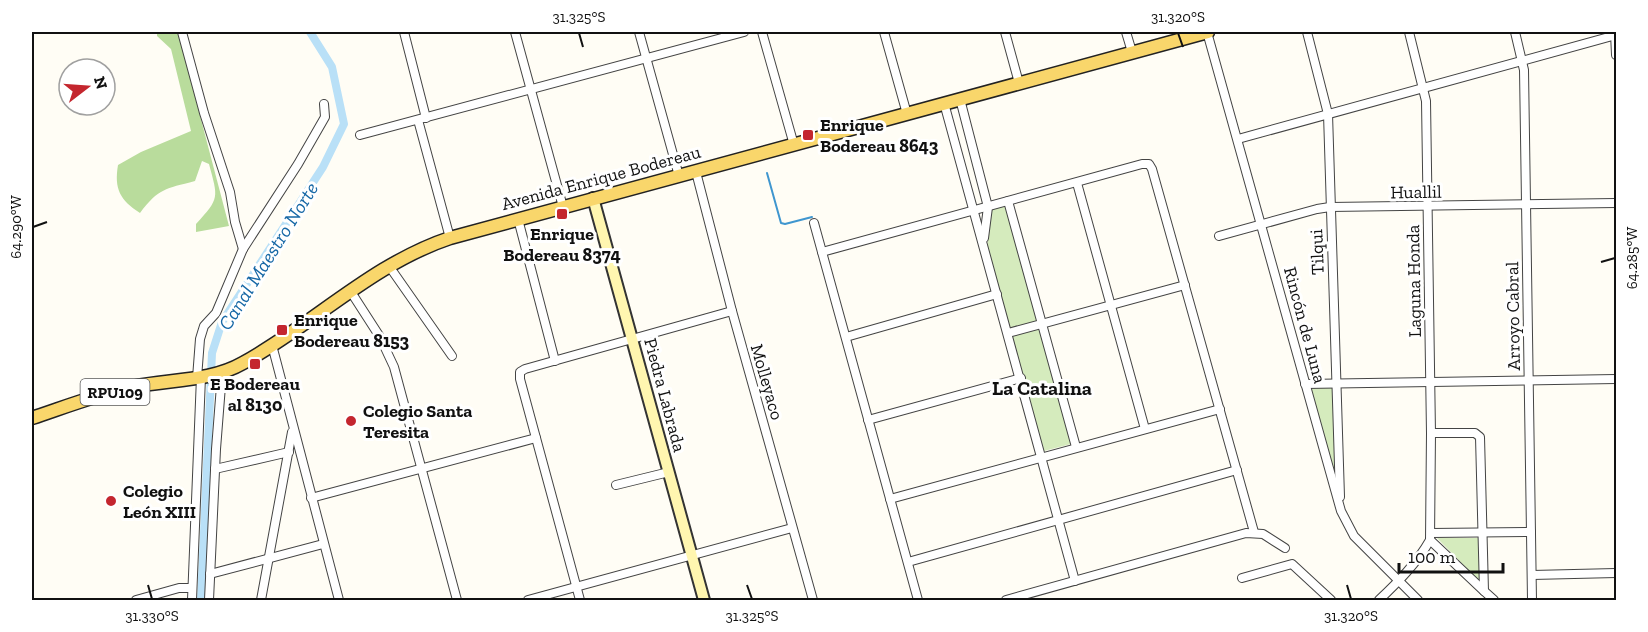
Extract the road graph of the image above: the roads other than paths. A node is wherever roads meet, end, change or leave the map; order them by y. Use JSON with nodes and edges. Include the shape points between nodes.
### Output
{"nodes":[{"id":1,"x":182,"y":32,"type":"edge"},
{"id":2,"x":404,"y":32,"type":"edge"},
{"id":3,"x":515,"y":32,"type":"edge"},
{"id":4,"x":639,"y":32,"type":"edge"},
{"id":5,"x":744,"y":32,"type":"edge"},
{"id":6,"x":762,"y":32,"type":"edge"},
{"id":7,"x":884,"y":32,"type":"edge"},
{"id":8,"x":1005,"y":32,"type":"edge"},
{"id":9,"x":1126,"y":32,"type":"edge"},
{"id":10,"x":1208,"y":32,"type":"edge"},
{"id":11,"x":1307,"y":32,"type":"edge"},
{"id":12,"x":1409,"y":32,"type":"edge"},
{"id":13,"x":1515,"y":32,"type":"edge"},
{"id":14,"x":1616,"y":34,"type":"edge"},
{"id":15,"x":1132,"y":52,"type":"junction"},
{"id":16,"x":1617,"y":55,"type":"edge"},
{"id":17,"x":646,"y":58,"type":"junction"},
{"id":18,"x":1523,"y":62,"type":"junction"},
{"id":19,"x":1019,"y":83,"type":"junction"},
{"id":20,"x":1424,"y":88,"type":"junction"},
{"id":21,"x":531,"y":89,"type":"junction"},
{"id":22,"x":960,"y":99,"type":"junction"},
{"id":23,"x":324,"y":104,"type":"dead end"},
{"id":24,"x":944,"y":104,"type":"junction"},
{"id":25,"x":907,"y":114,"type":"junction"},
{"id":26,"x":1328,"y":114,"type":"junction"},
{"id":27,"x":422,"y":119,"type":"junction"},
{"id":28,"x":360,"y":135,"type":"dead end"},
{"id":29,"x":1238,"y":139,"type":"junction"},
{"id":30,"x":794,"y":145,"type":"junction"},
{"id":31,"x":696,"y":172,"type":"junction"},
{"id":32,"x":679,"y":176,"type":"junction"},
{"id":33,"x":1077,"y":183,"type":"junction"},
{"id":34,"x":593,"y":198,"type":"junction"},
{"id":35,"x":1008,"y":201,"type":"junction"},
{"id":36,"x":1617,"y":203,"type":"edge"},
{"id":37,"x":1527,"y":205,"type":"junction"},
{"id":38,"x":564,"y":207,"type":"junction"},
{"id":39,"x":988,"y":207,"type":"junction"},
{"id":40,"x":1330,"y":207,"type":"junction"},
{"id":41,"x":1428,"y":207,"type":"junction"},
{"id":42,"x":974,"y":211,"type":"junction"},
{"id":43,"x":518,"y":219,"type":"junction"},
{"id":44,"x":814,"y":223,"type":"dead end"},
{"id":45,"x":1262,"y":224,"type":"junction"},
{"id":46,"x":1219,"y":236,"type":"dead end"},
{"id":47,"x":450,"y":238,"type":"junction"},
{"id":48,"x":983,"y":243,"type":"junction"},
{"id":49,"x":243,"y":249,"type":"junction"},
{"id":50,"x":822,"y":252,"type":"junction"},
{"id":51,"x":389,"y":266,"type":"junction"},
{"id":52,"x":1185,"y":285,"type":"junction"},
{"id":53,"x":351,"y":292,"type":"junction"},
{"id":54,"x":997,"y":294,"type":"junction"},
{"id":55,"x":1111,"y":306,"type":"junction"},
{"id":56,"x":732,"y":311,"type":"junction"},
{"id":57,"x":1041,"y":324,"type":"junction"},
{"id":58,"x":1008,"y":333,"type":"junction"},
{"id":59,"x":846,"y":337,"type":"junction"},
{"id":60,"x":633,"y":339,"type":"junction"},
{"id":61,"x":272,"y":345,"type":"junction"},
{"id":62,"x":452,"y":356,"type":"dead end"},
{"id":63,"x":555,"y":361,"type":"junction"},
{"id":64,"x":222,"y":373,"type":"junction"},
{"id":65,"x":199,"y":377,"type":"junction"},
{"id":66,"x":1021,"y":378,"type":"junction"},
{"id":67,"x":1617,"y":378,"type":"edge"},
{"id":68,"x":1529,"y":380,"type":"junction"},
{"id":69,"x":1430,"y":381,"type":"junction"},
{"id":70,"x":1335,"y":383,"type":"junction"},
{"id":71,"x":1305,"y":384,"type":"junction"},
{"id":72,"x":1220,"y":409,"type":"junction"},
{"id":73,"x":32,"y":417,"type":"edge"},
{"id":74,"x":868,"y":420,"type":"junction"},
{"id":75,"x":293,"y":427,"type":"junction"},
{"id":76,"x":1145,"y":429,"type":"junction"},
{"id":77,"x":1431,"y":433,"type":"junction"},
{"id":78,"x":536,"y":438,"type":"junction"},
{"id":79,"x":1076,"y":447,"type":"junction"},
{"id":80,"x":289,"y":452,"type":"junction"},
{"id":81,"x":1042,"y":457,"type":"junction"},
{"id":82,"x":422,"y":468,"type":"junction"},
{"id":83,"x":215,"y":469,"type":"junction"},
{"id":84,"x":1237,"y":470,"type":"junction"},
{"id":85,"x":669,"y":472,"type":"junction"},
{"id":86,"x":616,"y":485,"type":"dead end"},
{"id":87,"x":311,"y":498,"type":"junction"},
{"id":88,"x":890,"y":499,"type":"junction"},
{"id":89,"x":1341,"y":511,"type":"junction"},
{"id":90,"x":1059,"y":520,"type":"junction"},
{"id":91,"x":792,"y":528,"type":"junction"},
{"id":92,"x":1254,"y":532,"type":"junction"},
{"id":93,"x":1531,"y":532,"type":"junction"},
{"id":94,"x":1482,"y":533,"type":"junction"},
{"id":95,"x":1430,"y":536,"type":"junction"},
{"id":96,"x":323,"y":544,"type":"junction"},
{"id":97,"x":1285,"y":548,"type":"dead end"},
{"id":98,"x":692,"y":555,"type":"junction"},
{"id":99,"x":269,"y":558,"type":"junction"},
{"id":100,"x":908,"y":562,"type":"junction"},
{"id":101,"x":1617,"y":573,"type":"edge"},
{"id":102,"x":210,"y":574,"type":"junction"},
{"id":103,"x":1532,"y":575,"type":"junction"},
{"id":104,"x":1242,"y":578,"type":"dead end"},
{"id":105,"x":1075,"y":581,"type":"junction"},
{"id":106,"x":1399,"y":581,"type":"junction"},
{"id":107,"x":576,"y":587,"type":"junction"},
{"id":108,"x":192,"y":588,"type":"junction"},
{"id":109,"x":1484,"y":591,"type":"junction"},
{"id":110,"x":136,"y":600,"type":"edge"},
{"id":111,"x":192,"y":600,"type":"edge"},
{"id":112,"x":209,"y":600,"type":"edge"},
{"id":113,"x":261,"y":600,"type":"edge"},
{"id":114,"x":339,"y":600,"type":"edge"},
{"id":115,"x":457,"y":600,"type":"edge"},
{"id":116,"x":528,"y":600,"type":"edge"},
{"id":117,"x":580,"y":600,"type":"edge"},
{"id":118,"x":704,"y":600,"type":"edge"},
{"id":119,"x":813,"y":600,"type":"edge"},
{"id":120,"x":918,"y":600,"type":"edge"},
{"id":121,"x":1006,"y":600,"type":"edge"},
{"id":122,"x":1331,"y":600,"type":"edge"},
{"id":123,"x":1379,"y":600,"type":"edge"},
{"id":124,"x":1418,"y":600,"type":"edge"},
{"id":125,"x":1494,"y":600,"type":"edge"},
{"id":126,"x":1532,"y":600,"type":"edge"}],
"edges":[{"from":1,"to":49,"type":"street"},
{"from":2,"to":27,"type":"street"},
{"from":3,"to":21,"type":"street"},
{"from":4,"to":17,"type":"street"},
{"from":5,"to":17,"type":"street"},
{"from":6,"to":30,"type":"street"},
{"from":7,"to":25,"type":"street"},
{"from":8,"to":19,"type":"street"},
{"from":9,"to":15,"type":"street"},
{"from":10,"to":15,"type":"main road","name":"Avenida Enrique Bodereau","number":"RPU109"},
{"from":10,"to":29,"type":"street","name":"Rincón de Luna"},
{"from":11,"to":26,"type":"street","name":"Tilqui"},
{"from":12,"to":20,"type":"street","name":"Laguna Honda"},
{"from":13,"to":18,"type":"street","name":"Arroyo Cabral"},
{"from":14,"to":16,"type":"street"},
{"from":14,"to":18,"type":"street"},
{"from":15,"to":19,"type":"main road","name":"Avenida Enrique Bodereau","number":"RPU109"},
{"from":17,"to":21,"type":"street"},
{"from":17,"to":32,"type":"street"},
{"from":18,"to":20,"type":"street"},
{"from":18,"to":37,"type":"street","name":"Arroyo Cabral"},
{"from":19,"to":22,"type":"main road","name":"Avenida Enrique Bodereau","number":"RPU109"},
{"from":20,"to":26,"type":"street"},
{"from":20,"to":41,"type":"street","name":"Laguna Honda"},
{"from":21,"to":27,"type":"street"},
{"from":21,"to":38,"type":"street"},
{"from":22,"to":24,"type":"main road","name":"Avenida Enrique Bodereau","number":"RPU109"},
{"from":22,"to":39,"type":"street"},
{"from":23,"to":49,"type":"street","via":[[325,117]]},
{"from":24,"to":25,"type":"main road","name":"Avenida Enrique Bodereau","number":"RPU109"},
{"from":24,"to":42,"type":"street"},
{"from":25,"to":30,"type":"main road","name":"Avenida Enrique Bodereau","number":"RPU109"},
{"from":26,"to":29,"type":"street"},
{"from":26,"to":40,"type":"street","name":"Tilqui"},
{"from":27,"to":28,"type":"street"},
{"from":27,"to":47,"type":"street"},
{"from":29,"to":45,"type":"street","name":"Rincón de Luna"},
{"from":30,"to":31,"type":"main road","name":"Avenida Enrique Bodereau","number":"RPU109"},
{"from":31,"to":32,"type":"main road","name":"Avenida Enrique Bodereau","number":"RPU109"},
{"from":31,"to":56,"type":"street","name":"Molleyaco"},
{"from":32,"to":34,"type":"main road","name":"Avenida Enrique Bodereau","number":"RPU109"},
{"from":33,"to":35,"type":"street"},
{"from":33,"to":52,"type":"street","via":[[1149,164]]},
{"from":33,"to":55,"type":"street"},
{"from":34,"to":38,"type":"main road","name":"Avenida Enrique Bodereau","number":"RPU109"},
{"from":34,"to":60,"type":"main road","name":"Piedra Labrada"},
{"from":35,"to":39,"type":"street"},
{"from":35,"to":57,"type":"street"},
{"from":36,"to":37,"type":"street","name":"Huallil"},
{"from":37,"to":41,"type":"street","name":"Huallil"},
{"from":37,"to":68,"type":"street","name":"Arroyo Cabral"},
{"from":38,"to":43,"type":"main road","name":"Avenida Enrique Bodereau","number":"RPU109"},
{"from":39,"to":42,"type":"street"},
{"from":39,"to":48,"type":"street"},
{"from":40,"to":41,"type":"street","name":"Huallil"},
{"from":40,"to":45,"type":"street","name":"Huallil"},
{"from":40,"to":70,"type":"street","name":"Tilqui"},
{"from":41,"to":69,"type":"street","name":"Laguna Honda"},
{"from":42,"to":48,"type":"street"},
{"from":42,"to":50,"type":"street"},
{"from":43,"to":47,"type":"main road","name":"Avenida Enrique Bodereau","number":"RPU109"},
{"from":43,"to":63,"type":"street"},
{"from":44,"to":50,"type":"street"},
{"from":45,"to":46,"type":"street","name":"Huallil"},
{"from":45,"to":71,"type":"street","name":"Rincón de Luna"},
{"from":47,"to":51,"type":"main road","name":"Avenida Enrique Bodereau","number":"RPU109"},
{"from":48,"to":54,"type":"street"},
{"from":49,"to":65,"type":"street","via":[[216,313],[204,326]]},
{"from":50,"to":59,"type":"street"},
{"from":51,"to":53,"type":"main road","name":"Avenida Enrique Bodereau","number":"RPU109"},
{"from":51,"to":62,"type":"street"},
{"from":52,"to":55,"type":"street"},
{"from":52,"to":72,"type":"street"},
{"from":53,"to":61,"type":"main road","name":"Avenida Enrique Bodereau","number":"RPU109"},
{"from":53,"to":82,"type":"street","via":[[389,354]]},
{"from":54,"to":58,"type":"street"},
{"from":54,"to":59,"type":"street"},
{"from":55,"to":57,"type":"street"},
{"from":55,"to":76,"type":"street"},
{"from":56,"to":60,"type":"street"},
{"from":56,"to":91,"type":"street","name":"Molleyaco"},
{"from":57,"to":58,"type":"street"},
{"from":57,"to":79,"type":"street"},
{"from":58,"to":66,"type":"street"},
{"from":59,"to":74,"type":"street"},
{"from":60,"to":63,"type":"street"},
{"from":60,"to":85,"type":"main road","name":"Piedra Labrada"},
{"from":61,"to":64,"type":"main road","name":"Avenida Enrique Bodereau","number":"RPU109"},
{"from":61,"to":75,"type":"street"},
{"from":63,"to":78,"type":"street","via":[[520,372]]},
{"from":64,"to":65,"type":"main road","name":"Avenida Enrique Bodereau","number":"RPU109"},
{"from":64,"to":83,"type":"street"},
{"from":65,"to":73,"type":"main road","name":"Avenida Enrique Bodereau","number":"RPU109","via":[[129,388]]},
{"from":65,"to":108,"type":"street"},
{"from":66,"to":74,"type":"street"},
{"from":66,"to":81,"type":"street"},
{"from":67,"to":68,"type":"street"},
{"from":68,"to":69,"type":"street"},
{"from":68,"to":93,"type":"street","name":"Arroyo Cabral"},
{"from":69,"to":70,"type":"street"},
{"from":69,"to":77,"type":"street","name":"Laguna Honda"},
{"from":70,"to":71,"type":"street"},
{"from":70,"to":89,"type":"street","name":"Tilqui"},
{"from":71,"to":89,"type":"street","name":"Rincón de Luna"},
{"from":72,"to":76,"type":"street"},
{"from":72,"to":84,"type":"street"},
{"from":74,"to":88,"type":"street"},
{"from":75,"to":80,"type":"street"},
{"from":75,"to":87,"type":"street"},
{"from":76,"to":79,"type":"street"},
{"from":77,"to":94,"type":"street","via":[[1475,433],[1480,437]]},
{"from":77,"to":95,"type":"street","name":"Laguna Honda"},
{"from":78,"to":82,"type":"street"},
{"from":78,"to":107,"type":"street"},
{"from":79,"to":81,"type":"street"},
{"from":80,"to":83,"type":"street"},
{"from":80,"to":99,"type":"street"},
{"from":81,"to":88,"type":"street"},
{"from":81,"to":90,"type":"street"},
{"from":82,"to":87,"type":"street"},
{"from":82,"to":115,"type":"street"},
{"from":83,"to":102,"type":"street"},
{"from":84,"to":90,"type":"street"},
{"from":84,"to":92,"type":"street"},
{"from":85,"to":86,"type":"street"},
{"from":85,"to":98,"type":"main road","name":"Piedra Labrada"},
{"from":87,"to":96,"type":"street"},
{"from":88,"to":100,"type":"street"},
{"from":89,"to":106,"type":"street","name":"Rincón de Luna","via":[[1354,536]]},
{"from":90,"to":100,"type":"street"},
{"from":90,"to":105,"type":"street"},
{"from":91,"to":98,"type":"street"},
{"from":91,"to":119,"type":"street","name":"Molleyaco"},
{"from":92,"to":97,"type":"street"},
{"from":92,"to":105,"type":"street"},
{"from":93,"to":94,"type":"street"},
{"from":93,"to":103,"type":"street","name":"Arroyo Cabral"},
{"from":94,"to":95,"type":"street"},
{"from":94,"to":109,"type":"street"},
{"from":95,"to":106,"type":"street","via":[[1424,550]]},
{"from":95,"to":109,"type":"street"},
{"from":96,"to":99,"type":"street"},
{"from":96,"to":114,"type":"street"},
{"from":98,"to":107,"type":"street"},
{"from":98,"to":118,"type":"main road","name":"Piedra Labrada"},
{"from":99,"to":102,"type":"street"},
{"from":99,"to":113,"type":"street"},
{"from":100,"to":120,"type":"street"},
{"from":101,"to":103,"type":"street"},
{"from":102,"to":112,"type":"street"},
{"from":103,"to":126,"type":"street","name":"Arroyo Cabral"},
{"from":104,"to":122,"type":"street","via":[[1292,564]]},
{"from":105,"to":121,"type":"street"},
{"from":106,"to":123,"type":"street"},
{"from":106,"to":124,"type":"street","name":"Rincón de Luna"},
{"from":107,"to":116,"type":"street"},
{"from":107,"to":117,"type":"street"},
{"from":108,"to":110,"type":"street"},
{"from":108,"to":111,"type":"street"},
{"from":109,"to":125,"type":"street"}]}
